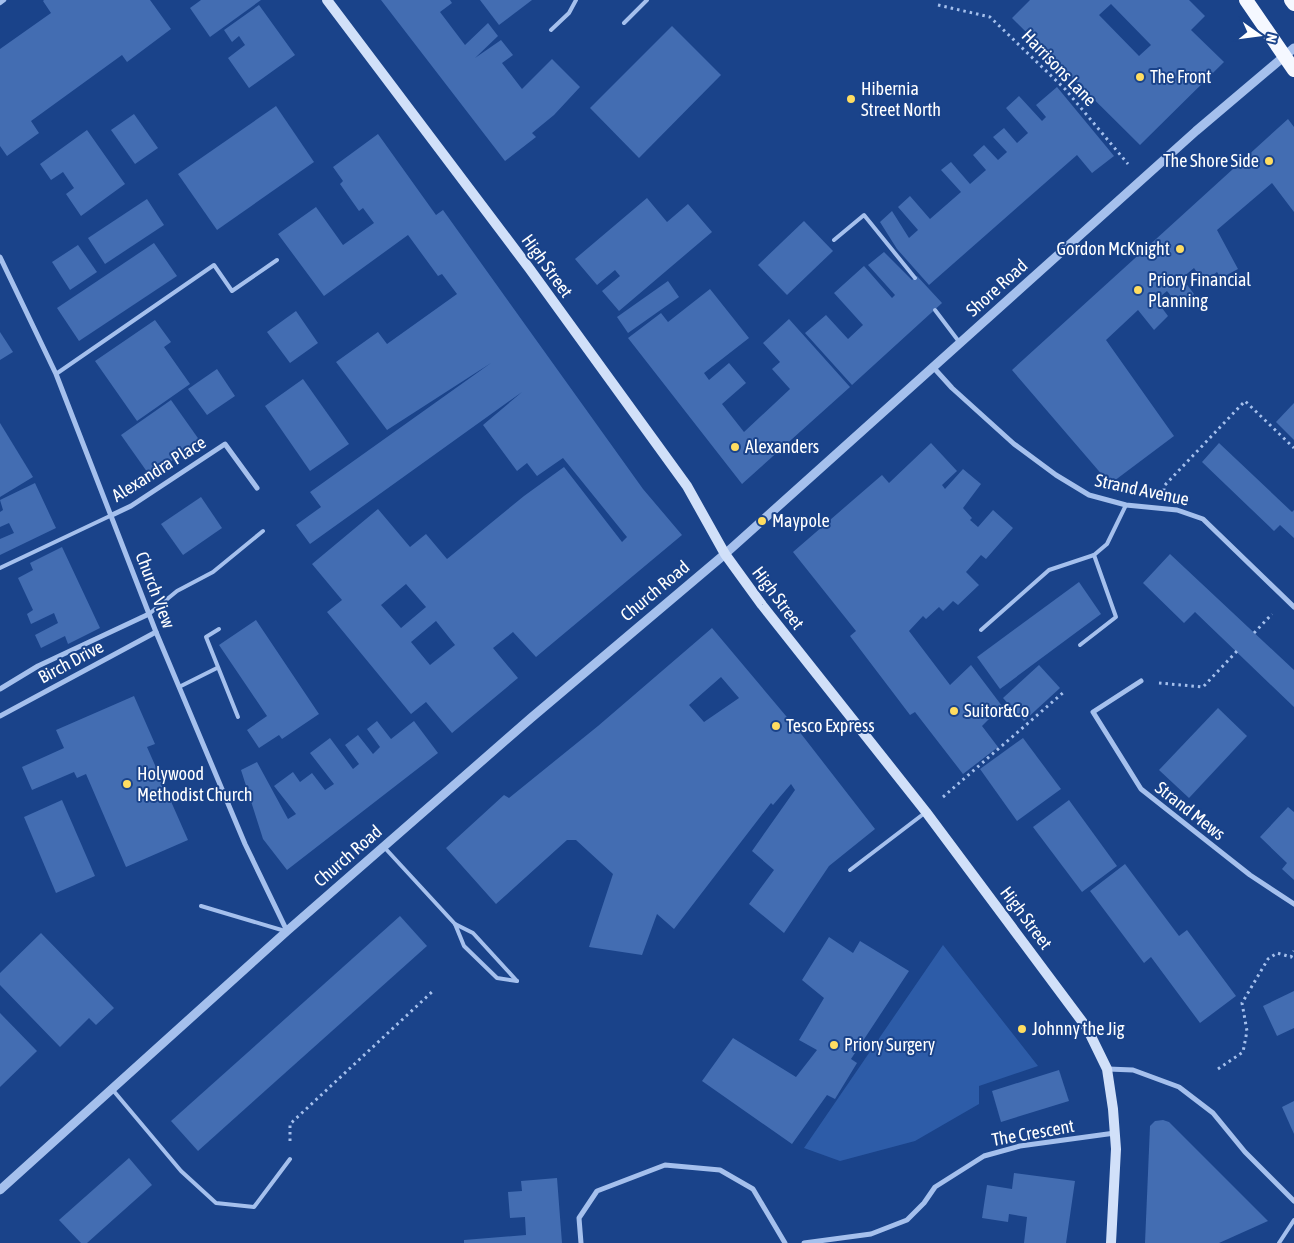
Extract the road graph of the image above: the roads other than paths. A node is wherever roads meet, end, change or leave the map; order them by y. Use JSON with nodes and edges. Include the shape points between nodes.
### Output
{"nodes":[{"id":1,"x":4,"y":0,"type":"edge"},
{"id":2,"x":327,"y":0,"type":"edge"},
{"id":3,"x":576,"y":0,"type":"edge"},
{"id":4,"x":647,"y":0,"type":"edge"},
{"id":5,"x":1246,"y":0,"type":"edge"},
{"id":6,"x":1291,"y":0,"type":"edge"},
{"id":7,"x":0,"y":3,"type":"edge"},
{"id":8,"x":1294,"y":4,"type":"edge"},
{"id":9,"x":624,"y":23,"type":"dead end"},
{"id":10,"x":551,"y":30,"type":"dead end"},
{"id":11,"x":1289,"y":52,"type":"edge"},
{"id":12,"x":1294,"y":70,"type":"edge"},
{"id":13,"x":834,"y":240,"type":"dead end"},
{"id":14,"x":0,"y":256,"type":"edge"},
{"id":15,"x":277,"y":260,"type":"dead end"},
{"id":16,"x":915,"y":278,"type":"dead end"},
{"id":17,"x":935,"y":310,"type":"dead end"},
{"id":18,"x":960,"y":343,"type":"junction"},
{"id":19,"x":933,"y":367,"type":"junction"},
{"id":20,"x":56,"y":374,"type":"junction"},
{"id":21,"x":257,"y":488,"type":"dead end"},
{"id":22,"x":1126,"y":505,"type":"junction"},
{"id":23,"x":112,"y":515,"type":"junction"},
{"id":24,"x":263,"y":532,"type":"dead end"},
{"id":25,"x":725,"y":554,"type":"junction"},
{"id":26,"x":1094,"y":555,"type":"junction"},
{"id":27,"x":0,"y":568,"type":"edge"},
{"id":28,"x":1294,"y":607,"type":"edge"},
{"id":29,"x":149,"y":614,"type":"junction"},
{"id":30,"x":219,"y":629,"type":"dead end"},
{"id":31,"x":981,"y":630,"type":"dead end"},
{"id":32,"x":156,"y":632,"type":"junction"},
{"id":33,"x":1080,"y":645,"type":"dead end"},
{"id":34,"x":217,"y":668,"type":"junction"},
{"id":35,"x":1141,"y":681,"type":"road end"},
{"id":36,"x":179,"y":687,"type":"junction"},
{"id":37,"x":0,"y":689,"type":"edge"},
{"id":38,"x":0,"y":716,"type":"edge"},
{"id":39,"x":238,"y":717,"type":"dead end"},
{"id":40,"x":926,"y":812,"type":"junction"},
{"id":41,"x":384,"y":847,"type":"junction"},
{"id":42,"x":850,"y":870,"type":"dead end"},
{"id":43,"x":1294,"y":904,"type":"edge"},
{"id":44,"x":201,"y":906,"type":"dead end"},
{"id":45,"x":455,"y":924,"type":"junction"},
{"id":46,"x":287,"y":931,"type":"junction"},
{"id":47,"x":1107,"y":1069,"type":"junction"},
{"id":48,"x":112,"y":1089,"type":"junction"},
{"id":49,"x":1116,"y":1133,"type":"junction"},
{"id":50,"x":290,"y":1159,"type":"road end"},
{"id":51,"x":0,"y":1190,"type":"edge"},
{"id":52,"x":1294,"y":1201,"type":"edge"},
{"id":53,"x":1294,"y":1220,"type":"edge"},
{"id":54,"x":581,"y":1243,"type":"edge"},
{"id":55,"x":785,"y":1243,"type":"edge"},
{"id":56,"x":804,"y":1243,"type":"edge"},
{"id":57,"x":1111,"y":1243,"type":"edge"},
{"id":58,"x":1279,"y":1243,"type":"edge"}],
"edges":[{"from":1,"to":7,"type":"street"},
{"from":2,"to":25,"type":"main road","name":"High Street","via":[[529,268],[687,486]]},
{"from":3,"to":10,"type":"lane","via":[[569,13]]},
{"from":4,"to":9,"type":"lane"},
{"from":5,"to":11,"type":"highway"},
{"from":6,"to":8,"type":"highway"},
{"from":11,"to":12,"type":"highway"},
{"from":11,"to":18,"type":"street","name":"Shore Road"},
{"from":13,"to":16,"type":"lane","via":[[864,215]]},
{"from":14,"to":20,"type":"street","name":"Church View"},
{"from":15,"to":20,"type":"lane","via":[[232,291],[214,264]]},
{"from":17,"to":18,"type":"lane"},
{"from":18,"to":19,"type":"street","name":"Shore Road"},
{"from":19,"to":22,"type":"street","name":"Strand Avenue","via":[[1014,444],[1056,475],[1089,495]]},
{"from":19,"to":25,"type":"street","name":"Shore Road"},
{"from":20,"to":23,"type":"street","name":"Church View"},
{"from":21,"to":23,"type":"street","name":"Alexandra Place","via":[[225,444]]},
{"from":22,"to":26,"type":"lane","via":[[1107,544]]},
{"from":22,"to":28,"type":"street","name":"Strand Avenue","via":[[1177,510],[1203,519]]},
{"from":23,"to":27,"type":"lane"},
{"from":23,"to":29,"type":"street","name":"Church View"},
{"from":24,"to":29,"type":"lane","via":[[213,572],[176,591]]},
{"from":25,"to":40,"type":"main road","name":"High Street"},
{"from":25,"to":41,"type":"street","name":"Church Road"},
{"from":26,"to":31,"type":"lane","via":[[1049,570]]},
{"from":26,"to":33,"type":"lane","via":[[1116,617]]},
{"from":29,"to":32,"type":"street","name":"Church View"},
{"from":29,"to":37,"type":"street","via":[[38,666]]},
{"from":30,"to":34,"type":"lane","via":[[206,637]]},
{"from":32,"to":36,"type":"street","name":"Church View"},
{"from":32,"to":38,"type":"street","name":"Birch Drive"},
{"from":34,"to":36,"type":"lane"},
{"from":34,"to":39,"type":"lane"},
{"from":35,"to":43,"type":"street","name":"Strand Mews","via":[[1094,712],[1140,790],[1250,875]]},
{"from":36,"to":46,"type":"street","name":"Church View","via":[[245,844]]},
{"from":40,"to":42,"type":"lane"},
{"from":40,"to":47,"type":"main road","name":"High Street","via":[[1087,1028]]},
{"from":41,"to":45,"type":"lane"},
{"from":41,"to":46,"type":"street","name":"Church Road"},
{"from":44,"to":46,"type":"lane"},
{"from":45,"to":45,"type":"lane","via":[[473,933],[517,981],[497,978],[464,946]]},
{"from":46,"to":48,"type":"street","name":"Church Road"},
{"from":47,"to":49,"type":"main road","name":"High Street"},
{"from":47,"to":52,"type":"street","via":[[1133,1070],[1179,1087],[1213,1113],[1245,1152]]},
{"from":48,"to":50,"type":"lane","via":[[180,1172],[216,1203],[254,1207]]},
{"from":48,"to":51,"type":"street","name":"Church Road"},
{"from":49,"to":56,"type":"street","name":"The Crescent","via":[[1020,1146],[984,1156],[935,1187],[906,1220],[871,1234]]},
{"from":49,"to":57,"type":"main road","name":"High Street"},
{"from":53,"to":58,"type":"lane"},
{"from":54,"to":55,"type":"street","via":[[579,1218],[597,1191],[665,1165],[720,1170],[753,1189]]}]}
